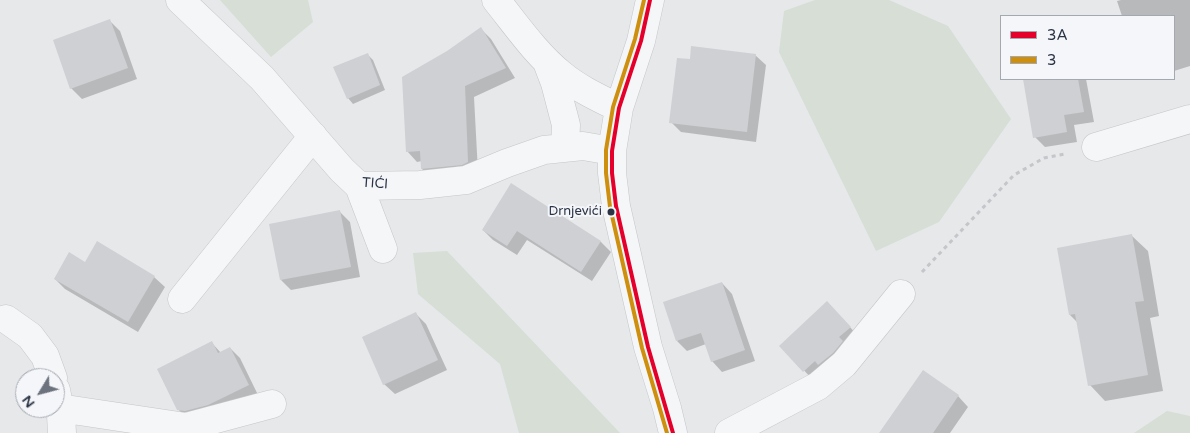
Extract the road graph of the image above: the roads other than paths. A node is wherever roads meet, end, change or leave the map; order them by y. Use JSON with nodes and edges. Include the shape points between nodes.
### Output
{"nodes":[{"id":1,"x":180,"y":0,"type":"edge"},
{"id":2,"x":496,"y":0,"type":"edge"},
{"id":3,"x":650,"y":0,"type":"edge"},
{"id":4,"x":546,"y":60,"type":"junction"},
{"id":5,"x":619,"y":108,"type":"junction"},
{"id":6,"x":1190,"y":119,"type":"edge"},
{"id":7,"x":312,"y":136,"type":"junction"},
{"id":8,"x":565,"y":147,"type":"junction"},
{"id":9,"x":1096,"y":147,"type":"road end"},
{"id":10,"x":612,"y":151,"type":"junction"},
{"id":11,"x":359,"y":186,"type":"junction"},
{"id":12,"x":383,"y":250,"type":"dead end"},
{"id":13,"x":901,"y":294,"type":"road end"},
{"id":14,"x":182,"y":300,"type":"dead end"},
{"id":15,"x":6,"y":320,"type":"dead end"},
{"id":16,"x":49,"y":368,"type":"edge"},
{"id":17,"x":272,"y":404,"type":"dead end"},
{"id":18,"x":65,"y":410,"type":"edge"},
{"id":19,"x":672,"y":433,"type":"edge"},
{"id":20,"x":729,"y":433,"type":"edge"}],
"edges":[{"from":1,"to":7,"type":"street","name":"TIĆI","via":[[262,78]]},
{"from":2,"to":4,"type":"street"},
{"from":3,"to":5,"type":"street","via":[[641,41]]},
{"from":4,"to":5,"type":"street","via":[[584,91]]},
{"from":4,"to":8,"type":"street","via":[[566,125]]},
{"from":5,"to":10,"type":"street"},
{"from":6,"to":9,"type":"street"},
{"from":7,"to":11,"type":"street","name":"TIĆI"},
{"from":7,"to":14,"type":"street"},
{"from":8,"to":10,"type":"street","name":"TIĆI","via":[[583,146]]},
{"from":8,"to":11,"type":"street","name":"TIĆI","via":[[544,150],[466,180],[420,186]]},
{"from":10,"to":19,"type":"street","via":[[616,206],[648,347]]},
{"from":11,"to":12,"type":"street"},
{"from":13,"to":20,"type":"street","via":[[844,364],[818,386]]},
{"from":15,"to":16,"type":"street","via":[[30,336],[45,356]]},
{"from":17,"to":18,"type":"street","via":[[186,428]]}]}
